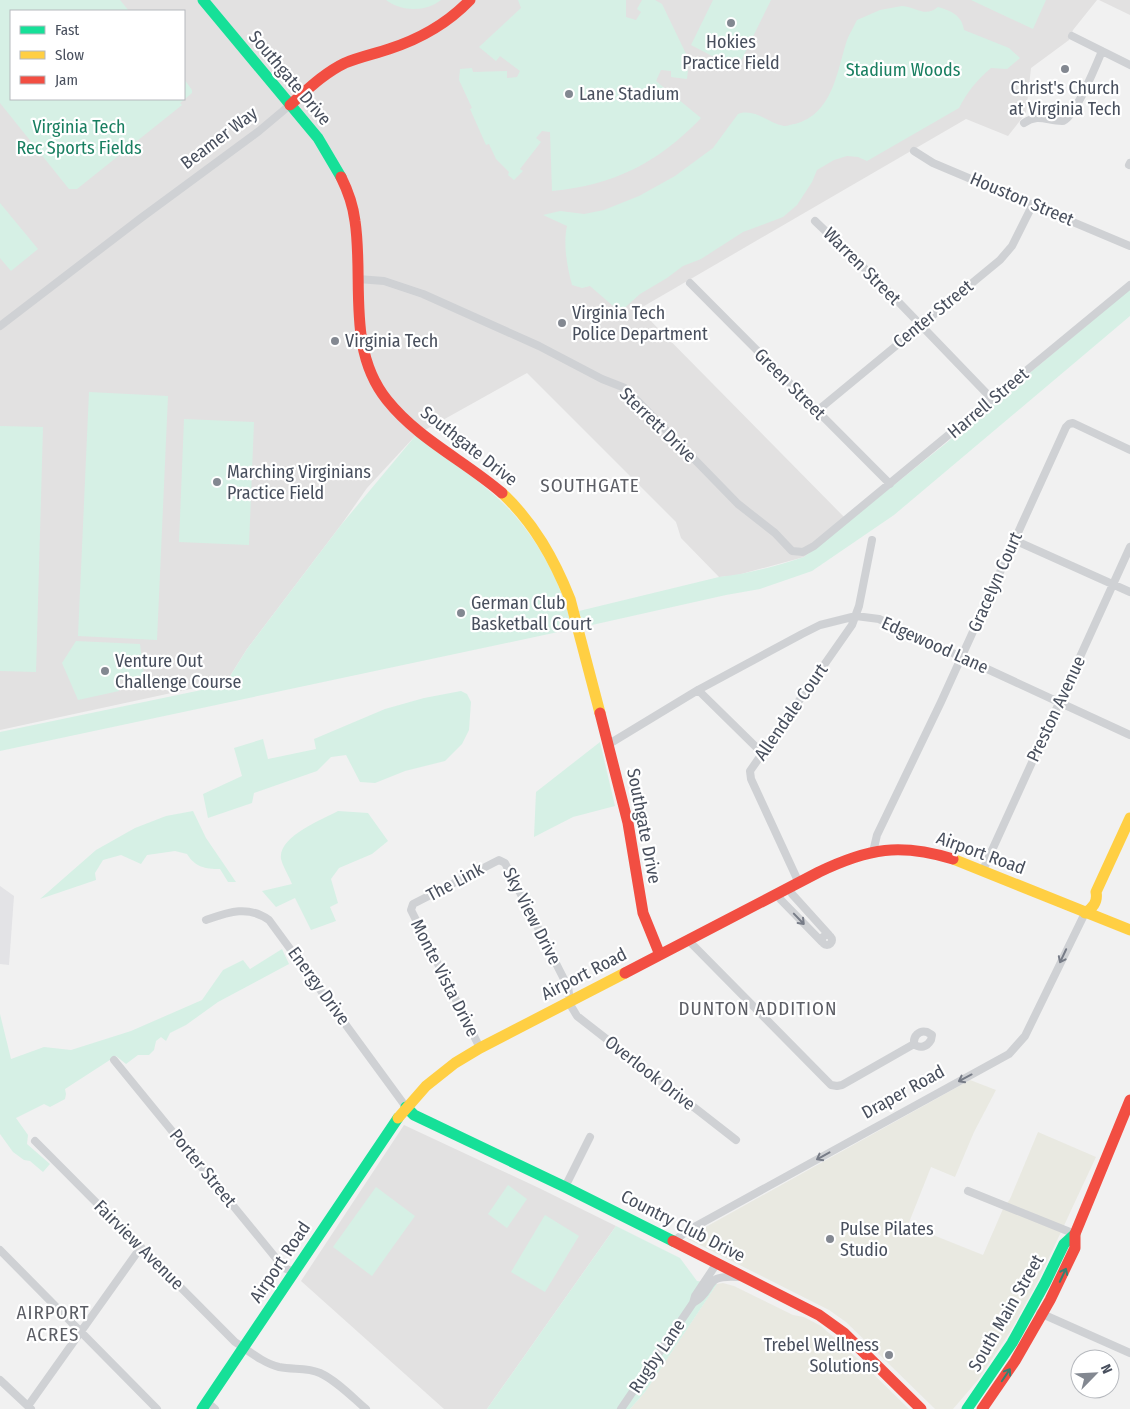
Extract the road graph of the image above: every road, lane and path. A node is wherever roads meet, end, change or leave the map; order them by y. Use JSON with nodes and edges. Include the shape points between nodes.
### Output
{"nodes":[{"id":1,"x":203,"y":0,"type":"edge"},
{"id":2,"x":470,"y":0,"type":"edge"},
{"id":3,"x":1072,"y":36,"type":"dead end"},
{"id":4,"x":1102,"y":51,"type":"junction"},
{"id":5,"x":1130,"y":65,"type":"edge"},
{"id":6,"x":290,"y":105,"type":"junction"},
{"id":7,"x":1024,"y":123,"type":"dead end"},
{"id":8,"x":914,"y":151,"type":"dead end"},
{"id":9,"x":1033,"y":204,"type":"junction"},
{"id":10,"x":815,"y":221,"type":"dead end"},
{"id":11,"x":1130,"y":246,"type":"edge"},
{"id":12,"x":358,"y":279,"type":"junction"},
{"id":13,"x":690,"y":284,"type":"dead end"},
{"id":14,"x":1130,"y":285,"type":"edge"},
{"id":15,"x":920,"y":324,"type":"junction"},
{"id":16,"x":0,"y":326,"type":"edge"},
{"id":17,"x":992,"y":399,"type":"junction"},
{"id":18,"x":817,"y":411,"type":"junction"},
{"id":19,"x":1130,"y":450,"type":"edge"},
{"id":20,"x":890,"y":484,"type":"junction"},
{"id":21,"x":846,"y":519,"type":"joint"},
{"id":22,"x":872,"y":540,"type":"dead end"},
{"id":23,"x":1014,"y":540,"type":"junction"},
{"id":24,"x":1130,"y":548,"type":"edge"},
{"id":25,"x":1113,"y":584,"type":"junction"},
{"id":26,"x":1130,"y":592,"type":"edge"},
{"id":27,"x":856,"y":616,"type":"junction"},
{"id":28,"x":961,"y":657,"type":"junction"},
{"id":29,"x":698,"y":690,"type":"junction"},
{"id":30,"x":1059,"y":702,"type":"junction"},
{"id":31,"x":1130,"y":735,"type":"edge"},
{"id":32,"x":609,"y":744,"type":"junction"},
{"id":33,"x":762,"y":753,"type":"junction"},
{"id":34,"x":1130,"y":818,"type":"edge"},
{"id":35,"x":874,"y":852,"type":"junction"},
{"id":36,"x":502,"y":860,"type":"joint"},
{"id":37,"x":983,"y":870,"type":"junction"},
{"id":38,"x":794,"y":886,"type":"junction"},
{"id":39,"x":777,"y":894,"type":"junction"},
{"id":40,"x":411,"y":908,"type":"joint"},
{"id":41,"x":1084,"y":912,"type":"junction"},
{"id":42,"x":206,"y":920,"type":"dead end"},
{"id":43,"x":1130,"y":930,"type":"edge"},
{"id":44,"x":688,"y":940,"type":"junction"},
{"id":45,"x":660,"y":955,"type":"junction"},
{"id":46,"x":571,"y":1001,"type":"junction"},
{"id":47,"x":914,"y":1044,"type":"dead end"},
{"id":48,"x":480,"y":1048,"type":"junction"},
{"id":49,"x":114,"y":1060,"type":"dead end"},
{"id":50,"x":1129,"y":1106,"type":"edge"},
{"id":51,"x":406,"y":1107,"type":"junction"},
{"id":52,"x":590,"y":1137,"type":"dead end"},
{"id":53,"x":736,"y":1140,"type":"dead end"},
{"id":54,"x":36,"y":1141,"type":"dead end"},
{"id":55,"x":565,"y":1186,"type":"junction"},
{"id":56,"x":968,"y":1191,"type":"dead end"},
{"id":57,"x":1075,"y":1234,"type":"junction"},
{"id":58,"x":674,"y":1242,"type":"junction"},
{"id":59,"x":141,"y":1247,"type":"junction"},
{"id":60,"x":0,"y":1250,"type":"edge"},
{"id":61,"x":717,"y":1263,"type":"junction"},
{"id":62,"x":294,"y":1272,"type":"junction"},
{"id":63,"x":746,"y":1278,"type":"junction"},
{"id":64,"x":693,"y":1303,"type":"junction"},
{"id":65,"x":1032,"y":1309,"type":"junction"},
{"id":66,"x":1043,"y":1314,"type":"junction"},
{"id":67,"x":81,"y":1332,"type":"junction"},
{"id":68,"x":243,"y":1348,"type":"junction"},
{"id":69,"x":1130,"y":1353,"type":"edge"},
{"id":70,"x":0,"y":1380,"type":"edge"},
{"id":71,"x":208,"y":1407,"type":"edge"},
{"id":72,"x":29,"y":1408,"type":"edge"},
{"id":73,"x":157,"y":1409,"type":"edge"},
{"id":74,"x":366,"y":1409,"type":"edge"},
{"id":75,"x":621,"y":1409,"type":"edge"},
{"id":76,"x":921,"y":1409,"type":"edge"},
{"id":77,"x":967,"y":1409,"type":"edge"},
{"id":78,"x":982,"y":1409,"type":"edge"}],
"edges":[{"from":1,"to":6,"type":"street","name":"Southgate Drive"},
{"from":2,"to":6,"type":"street","name":"Beamer Way","via":[[452,18],[432,31],[334,69]]},
{"from":3,"to":4,"type":"street"},
{"from":4,"to":5,"type":"street"},
{"from":4,"to":7,"type":"street","via":[[1067,120],[1041,117]]},
{"from":6,"to":12,"type":"street","name":"Southgate Drive","via":[[318,138],[350,195],[357,230]]},
{"from":6,"to":16,"type":"street","name":"Beamer Way"},
{"from":8,"to":9,"type":"street","name":"Houston Street","via":[[933,163]]},
{"from":9,"to":11,"type":"street","name":"Houston Street"},
{"from":9,"to":15,"type":"street","name":"Center Street","via":[[1012,246],[1004,255]]},
{"from":10,"to":15,"type":"street","name":"Warren Street"},
{"from":12,"to":21,"type":"street","name":"Sterrett Drive","via":[[384,281],[423,294],[625,388],[738,504],[792,551],[803,552],[814,546]]},
{"from":12,"to":32,"type":"street","name":"Southgate Drive","via":[[360,333],[369,370],[386,399],[418,430],[505,494],[539,534],[570,599]]},
{"from":13,"to":18,"type":"street","name":"Green Street"},
{"from":14,"to":17,"type":"street","name":"Harrell Street"},
{"from":15,"to":17,"type":"street","name":"Warren Street"},
{"from":15,"to":18,"type":"street","name":"Center Street"},
{"from":17,"to":20,"type":"street","name":"Harrell Street"},
{"from":18,"to":20,"type":"street","name":"Green Street"},
{"from":19,"to":23,"type":"street","name":"Gracelyn Court","via":[[1069,424]]},
{"from":20,"to":21,"type":"street","name":"Harrell Street"},
{"from":22,"to":27,"type":"street","name":"Allendale Court"},
{"from":23,"to":25,"type":"street"},
{"from":23,"to":28,"type":"street","name":"Gracelyn Court"},
{"from":24,"to":25,"type":"street","name":"Preston Avenue"},
{"from":25,"to":26,"type":"street"},
{"from":25,"to":30,"type":"street","name":"Preston Avenue"},
{"from":27,"to":28,"type":"street","name":"Edgewood Lane","via":[[879,619]]},
{"from":27,"to":29,"type":"street","name":"Edgewood Lane","via":[[820,625]]},
{"from":27,"to":33,"type":"street","name":"Allendale Court"},
{"from":28,"to":30,"type":"street","name":"Edgewood Lane"},
{"from":28,"to":35,"type":"street","name":"Gracelyn Court","via":[[877,835]]},
{"from":29,"to":32,"type":"street","name":"Edgewood Lane"},
{"from":29,"to":33,"type":"street"},
{"from":30,"to":31,"type":"street","name":"Edgewood Lane"},
{"from":30,"to":37,"type":"street","name":"Preston Avenue"},
{"from":32,"to":45,"type":"street","name":"Southgate Drive","via":[[634,851],[641,904]]},
{"from":33,"to":38,"type":"street","name":"Allendale Court","via":[[750,771],[751,779]]},
{"from":34,"to":41,"type":"street","name":"Draper Road","via":[[1096,892],[1093,907]]},
{"from":35,"to":37,"type":"street","name":"Airport Road","via":[[898,849],[928,851]]},
{"from":35,"to":38,"type":"street","name":"Airport Road","via":[[848,859]]},
{"from":36,"to":40,"type":"street","name":"The Link","via":[[413,904]]},
{"from":36,"to":46,"type":"street","name":"Sky View Drive","via":[[568,987]]},
{"from":37,"to":41,"type":"street","name":"Airport Road"},
{"from":38,"to":39,"type":"street","name":"Airport Road"},
{"from":39,"to":38,"type":"street","name":"Allendale Court","one_way":true,"via":[[825,945],[831,944],[829,935],[792,894]]},
{"from":39,"to":44,"type":"street","name":"Airport Road"},
{"from":40,"to":48,"type":"street","name":"Monte Vista Drive"},
{"from":41,"to":43,"type":"street","name":"Airport Road"},
{"from":41,"to":58,"type":"street","name":"Draper Road","one_way":true,"via":[[1026,1036],[1009,1054],[764,1188]]},
{"from":42,"to":51,"type":"street","name":"Energy Drive","via":[[245,910],[269,920]]},
{"from":44,"to":45,"type":"street","name":"Airport Road"},
{"from":44,"to":47,"type":"street","via":[[831,1085],[842,1085]]},
{"from":45,"to":46,"type":"street","name":"Airport Road"},
{"from":46,"to":48,"type":"street","name":"Airport Road"},
{"from":46,"to":53,"type":"street","name":"Overlook Drive","via":[[577,1016]]},
{"from":48,"to":51,"type":"street","name":"Airport Road","via":[[437,1075]]},
{"from":49,"to":62,"type":"street","name":"Porter Street","via":[[284,1268]]},
{"from":50,"to":57,"type":"street","name":"South Main Street"},
{"from":51,"to":55,"type":"street","name":"Country Club Drive","via":[[414,1115]]},
{"from":51,"to":62,"type":"street","name":"Airport Road"},
{"from":52,"to":55,"type":"street"},
{"from":54,"to":59,"type":"street","name":"Fairview Avenue"},
{"from":55,"to":58,"type":"street","name":"Country Club Drive"},
{"from":56,"to":57,"type":"street"},
{"from":57,"to":65,"type":"street","name":"South Main Street","via":[[1064,1244]]},
{"from":66,"to":57,"type":"street","name":"South Main Street","one_way":true,"via":[[1076,1248]]},
{"from":58,"to":61,"type":"street","name":"Country Club Drive"},
{"from":59,"to":67,"type":"street"},
{"from":59,"to":68,"type":"street","name":"Fairview Avenue"},
{"from":60,"to":67,"type":"street"},
{"from":61,"to":63,"type":"street","name":"Country Club Drive"},
{"from":61,"to":64,"type":"street","name":"Rugby Lane"},
{"from":62,"to":68,"type":"street","name":"Airport Road"},
{"from":63,"to":64,"type":"street","name":"Rugby Lane","via":[[718,1277]]},
{"from":63,"to":76,"type":"street","name":"Country Club Drive","via":[[838,1328]]},
{"from":64,"to":75,"type":"street","name":"Rugby Lane"},
{"from":65,"to":66,"type":"street"},
{"from":65,"to":77,"type":"street","name":"South Main Street"},
{"from":66,"to":69,"type":"street"},
{"from":78,"to":66,"type":"street","name":"South Main Street","one_way":true},
{"from":67,"to":72,"type":"street"},
{"from":67,"to":73,"type":"street"},
{"from":68,"to":71,"type":"street","name":"Airport Road"},
{"from":68,"to":74,"type":"street","name":"Fairview Avenue","via":[[276,1366],[320,1373]]},
{"from":70,"to":72,"type":"street"}]}
